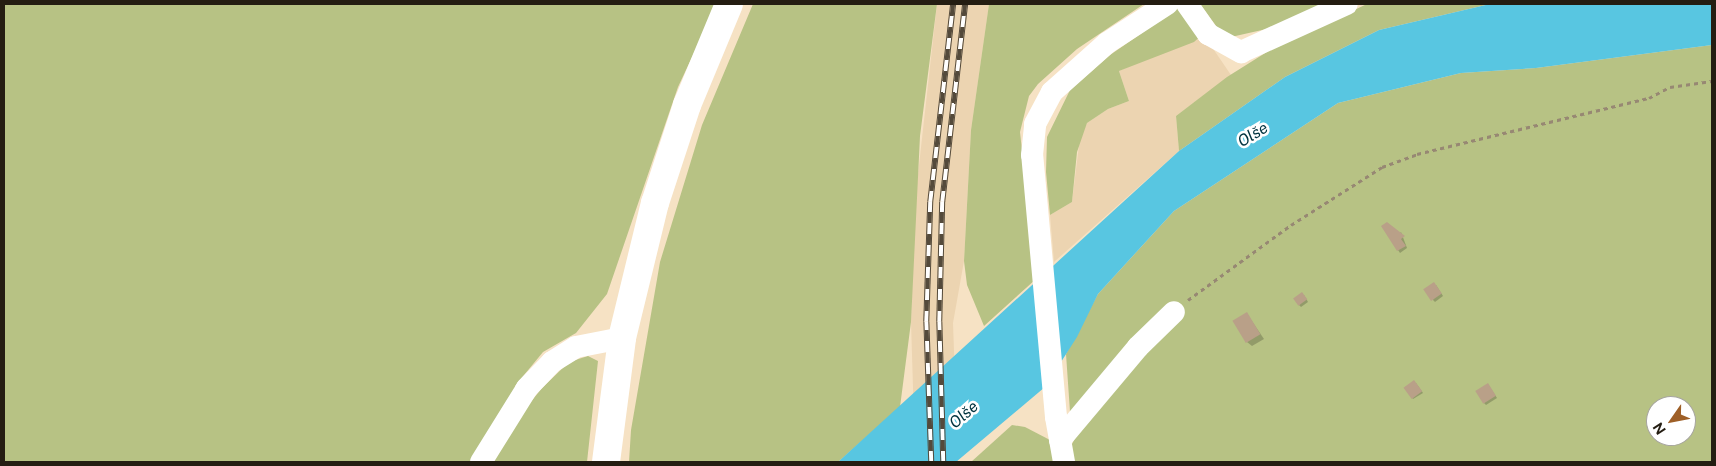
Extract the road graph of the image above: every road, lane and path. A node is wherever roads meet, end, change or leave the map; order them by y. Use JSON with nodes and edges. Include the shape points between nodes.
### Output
{"nodes":[{"id":1,"x":729,"y":4,"type":"edge"},
{"id":2,"x":1167,"y":4,"type":"edge"},
{"id":3,"x":1187,"y":4,"type":"edge"},
{"id":4,"x":1347,"y":4,"type":"edge"},
{"id":5,"x":1712,"y":81,"type":"edge"},
{"id":6,"x":1174,"y":312,"type":"joint"},
{"id":7,"x":622,"y":338,"type":"junction"},
{"id":8,"x":1060,"y":440,"type":"junction"},
{"id":9,"x":481,"y":462,"type":"edge"},
{"id":10,"x":606,"y":462,"type":"edge"},
{"id":11,"x":1064,"y":462,"type":"edge"}],
"edges":[{"from":1,"to":7,"type":"main road","via":[[687,105],[658,194]]},
{"from":2,"to":8,"type":"lane","via":[[1107,44],[1052,92],[1035,124],[1032,155]]},
{"from":3,"to":4,"type":"lane","via":[[1208,34],[1241,52]]},
{"from":5,"to":6,"type":"path","via":[[1670,88],[1649,98],[1417,154],[1382,167],[1230,267]]},
{"from":6,"to":8,"type":"lane","via":[[1138,347]]},
{"from":7,"to":9,"type":"lane","via":[[576,347],[552,362],[527,388]]},
{"from":7,"to":10,"type":"main road"},
{"from":8,"to":11,"type":"lane"}]}
